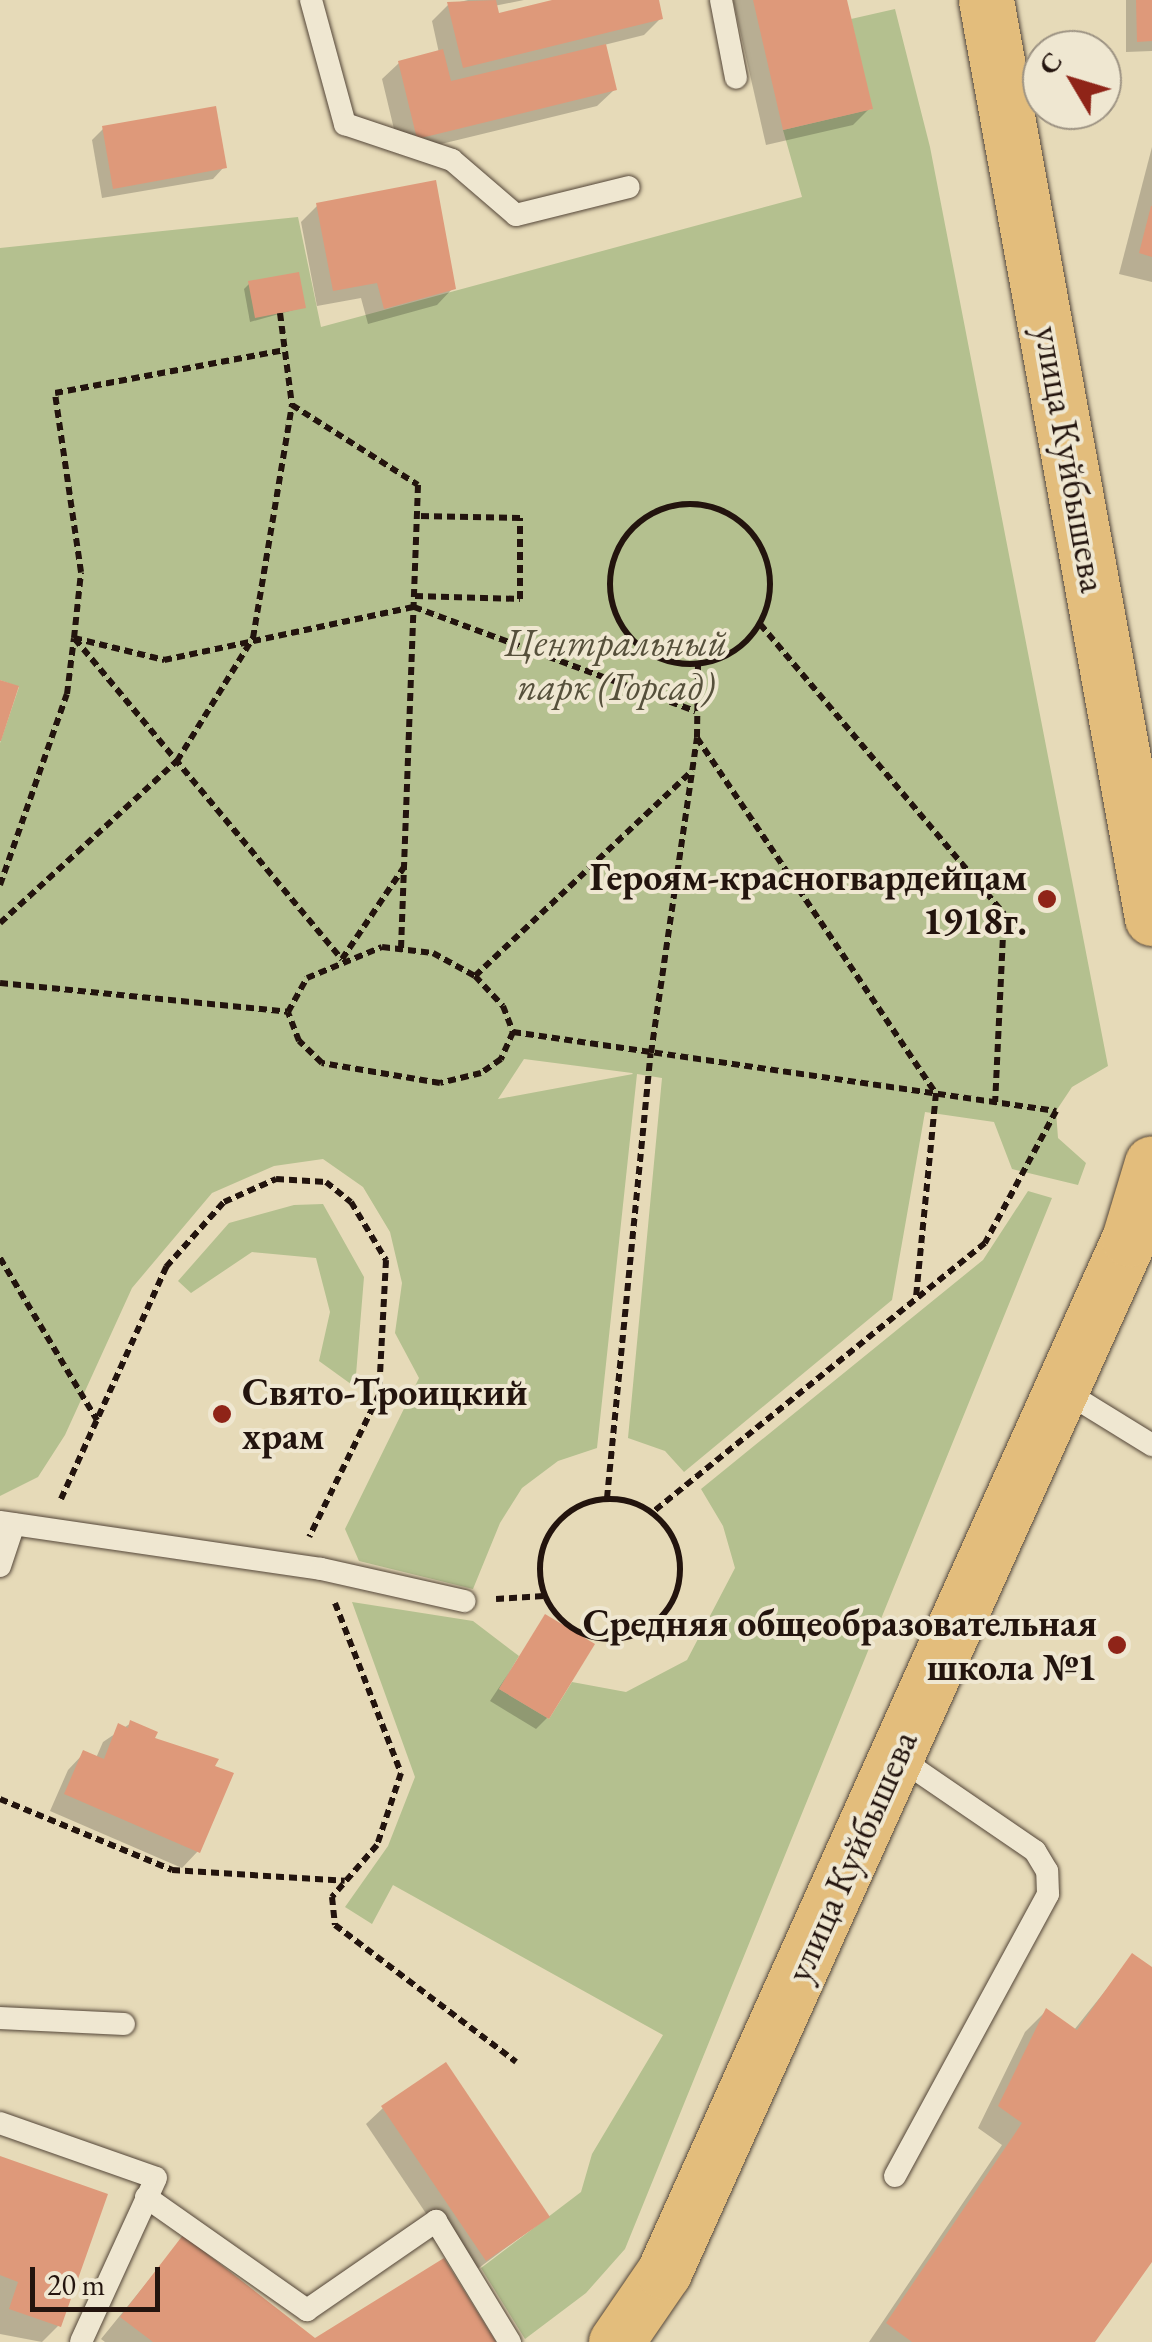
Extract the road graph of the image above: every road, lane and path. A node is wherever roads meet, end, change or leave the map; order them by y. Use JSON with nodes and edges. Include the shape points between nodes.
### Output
{"nodes":[{"id":1,"x":311,"y":0,"type":"edge"},
{"id":2,"x":721,"y":0,"type":"edge"},
{"id":3,"x":986,"y":0,"type":"edge"},
{"id":4,"x":736,"y":78,"type":"dead end"},
{"id":5,"x":629,"y":187,"type":"dead end"},
{"id":6,"x":280,"y":313,"type":"dead end"},
{"id":7,"x":285,"y":350,"type":"junction"},
{"id":8,"x":292,"y":405,"type":"junction"},
{"id":9,"x":417,"y":516,"type":"junction"},
{"id":10,"x":414,"y":596,"type":"junction"},
{"id":11,"x":414,"y":606,"type":"junction"},
{"id":12,"x":760,"y":624,"type":"junction"},
{"id":13,"x":74,"y":638,"type":"junction"},
{"id":14,"x":253,"y":638,"type":"junction"},
{"id":15,"x":698,"y":665,"type":"junction"},
{"id":16,"x":695,"y":711,"type":"junction"},
{"id":17,"x":697,"y":737,"type":"junction"},
{"id":18,"x":177,"y":762,"type":"junction"},
{"id":19,"x":693,"y":771,"type":"junction"},
{"id":20,"x":404,"y":867,"type":"junction"},
{"id":21,"x":0,"y":884,"type":"edge"},
{"id":22,"x":1152,"y":918,"type":"edge"},
{"id":23,"x":0,"y":923,"type":"edge"},
{"id":24,"x":401,"y":950,"type":"junction"},
{"id":25,"x":342,"y":959,"type":"junction"},
{"id":26,"x":475,"y":976,"type":"junction"},
{"id":27,"x":0,"y":983,"type":"edge"},
{"id":28,"x":288,"y":1012,"type":"junction"},
{"id":29,"x":513,"y":1032,"type":"junction"},
{"id":30,"x":651,"y":1053,"type":"junction"},
{"id":31,"x":936,"y":1093,"type":"junction"},
{"id":32,"x":995,"y":1102,"type":"junction"},
{"id":33,"x":1152,"y":1164,"type":"edge"},
{"id":34,"x":0,"y":1258,"type":"edge"},
{"id":35,"x":916,"y":1298,"type":"junction"},
{"id":36,"x":1061,"y":1390,"type":"junction"},
{"id":37,"x":97,"y":1420,"type":"junction"},
{"id":38,"x":1152,"y":1445,"type":"edge"},
{"id":39,"x":608,"y":1498,"type":"junction"},
{"id":40,"x":653,"y":1512,"type":"junction"},
{"id":41,"x":7,"y":1523,"type":"edge"},
{"id":42,"x":48,"y":1529,"type":"junction"},
{"id":43,"x":0,"y":1566,"type":"edge"},
{"id":44,"x":295,"y":1566,"type":"junction"},
{"id":45,"x":322,"y":1569,"type":"junction"},
{"id":46,"x":544,"y":1596,"type":"junction"},
{"id":47,"x":464,"y":1600,"type":"joint"},
{"id":48,"x":896,"y":1756,"type":"junction"},
{"id":49,"x":0,"y":1799,"type":"edge"},
{"id":50,"x":346,"y":1881,"type":"junction"},
{"id":51,"x":0,"y":2018,"type":"edge"},
{"id":52,"x":124,"y":2024,"type":"dead end"},
{"id":53,"x":516,"y":2062,"type":"dead end"},
{"id":54,"x":0,"y":2122,"type":"edge"},
{"id":55,"x":895,"y":2176,"type":"dead end"},
{"id":56,"x":146,"y":2196,"type":"junction"},
{"id":57,"x":664,"y":2272,"type":"junction"},
{"id":58,"x":81,"y":2342,"type":"edge"},
{"id":59,"x":510,"y":2342,"type":"edge"},
{"id":60,"x":616,"y":2342,"type":"edge"},
{"id":61,"x":648,"y":2342,"type":"edge"}],
"edges":[{"from":1,"to":5,"type":"lane","via":[[345,124],[452,160],[516,215]]},
{"from":2,"to":4,"type":"lane"},
{"from":3,"to":22,"type":"main road","name":"улица Куйбышева"},
{"from":6,"to":7,"type":"path"},
{"from":7,"to":8,"type":"path"},
{"from":7,"to":13,"type":"path","via":[[55,393],[82,572]]},
{"from":8,"to":9,"type":"path","via":[[418,485]]},
{"from":8,"to":14,"type":"path"},
{"from":9,"to":10,"type":"path"},
{"from":9,"to":10,"type":"path","via":[[520,518],[520,599]]},
{"from":10,"to":11,"type":"path"},
{"from":11,"to":14,"type":"path"},
{"from":11,"to":16,"type":"path"},
{"from":11,"to":20,"type":"path"},
{"from":12,"to":15,"type":"path","via":[[744,644]]},
{"from":12,"to":15,"type":"path","via":[[770,572],[761,545],[743,523],[692,503],[640,520],[611,564],[615,615],[648,654]]},
{"from":12,"to":32,"type":"path","via":[[1004,914]]},
{"from":13,"to":14,"type":"path","via":[[164,660]]},
{"from":13,"to":18,"type":"path"},
{"from":13,"to":21,"type":"path","via":[[67,694]]},
{"from":14,"to":18,"type":"path"},
{"from":15,"to":16,"type":"path"},
{"from":16,"to":17,"type":"path"},
{"from":17,"to":19,"type":"path"},
{"from":17,"to":31,"type":"path"},
{"from":18,"to":23,"type":"path"},
{"from":18,"to":25,"type":"path"},
{"from":19,"to":26,"type":"path"},
{"from":19,"to":30,"type":"path"},
{"from":20,"to":24,"type":"path"},
{"from":20,"to":25,"type":"path"},
{"from":24,"to":25,"type":"path","via":[[382,947]]},
{"from":24,"to":26,"type":"path","via":[[433,953]]},
{"from":25,"to":28,"type":"path","via":[[307,978]]},
{"from":26,"to":29,"type":"path","via":[[504,1006]]},
{"from":27,"to":28,"type":"path"},
{"from":28,"to":29,"type":"path","via":[[299,1042],[322,1063],[440,1083],[481,1073],[501,1059]]},
{"from":29,"to":30,"type":"path"},
{"from":30,"to":31,"type":"path"},
{"from":30,"to":39,"type":"path"},
{"from":31,"to":32,"type":"path"},
{"from":31,"to":35,"type":"path"},
{"from":32,"to":35,"type":"path","via":[[1056,1110],[984,1243]]},
{"from":33,"to":36,"type":"main road","name":"улица Куйбышева","via":[[1129,1239]]},
{"from":34,"to":37,"type":"path"},
{"from":35,"to":40,"type":"path"},
{"from":36,"to":38,"type":"lane"},
{"from":36,"to":48,"type":"main road","name":"улица Куйбышева"},
{"from":37,"to":42,"type":"path"},
{"from":37,"to":44,"type":"path","via":[[166,1266],[224,1202],[276,1179],[326,1182],[352,1202],[386,1260],[379,1395]]},
{"from":39,"to":40,"type":"path"},
{"from":39,"to":46,"type":"path","via":[[584,1503],[548,1532],[539,1575]]},
{"from":40,"to":46,"type":"path","via":[[679,1552],[673,1600],[659,1620],[639,1634],[593,1638],[556,1615]]},
{"from":41,"to":42,"type":"lane"},
{"from":41,"to":43,"type":"lane"},
{"from":42,"to":44,"type":"lane"},
{"from":44,"to":45,"type":"lane"},
{"from":45,"to":47,"type":"lane"},
{"from":45,"to":50,"type":"path","via":[[401,1772],[377,1845]]},
{"from":46,"to":47,"type":"path"},
{"from":48,"to":55,"type":"lane","via":[[1034,1852],[1048,1871],[1048,1894]]},
{"from":48,"to":57,"type":"main road","name":"улица Куйбышева"},
{"from":49,"to":50,"type":"path","via":[[172,1870]]},
{"from":50,"to":53,"type":"path","via":[[332,1897],[335,1925]]},
{"from":51,"to":52,"type":"lane"},
{"from":54,"to":56,"type":"lane","via":[[156,2178]]},
{"from":56,"to":58,"type":"lane"},
{"from":56,"to":59,"type":"lane","via":[[307,2310],[436,2221]]},
{"from":57,"to":60,"type":"main road","name":"улица Куйбышева"},
{"from":57,"to":61,"type":"main road","name":"улица Куйбышева"}]}
